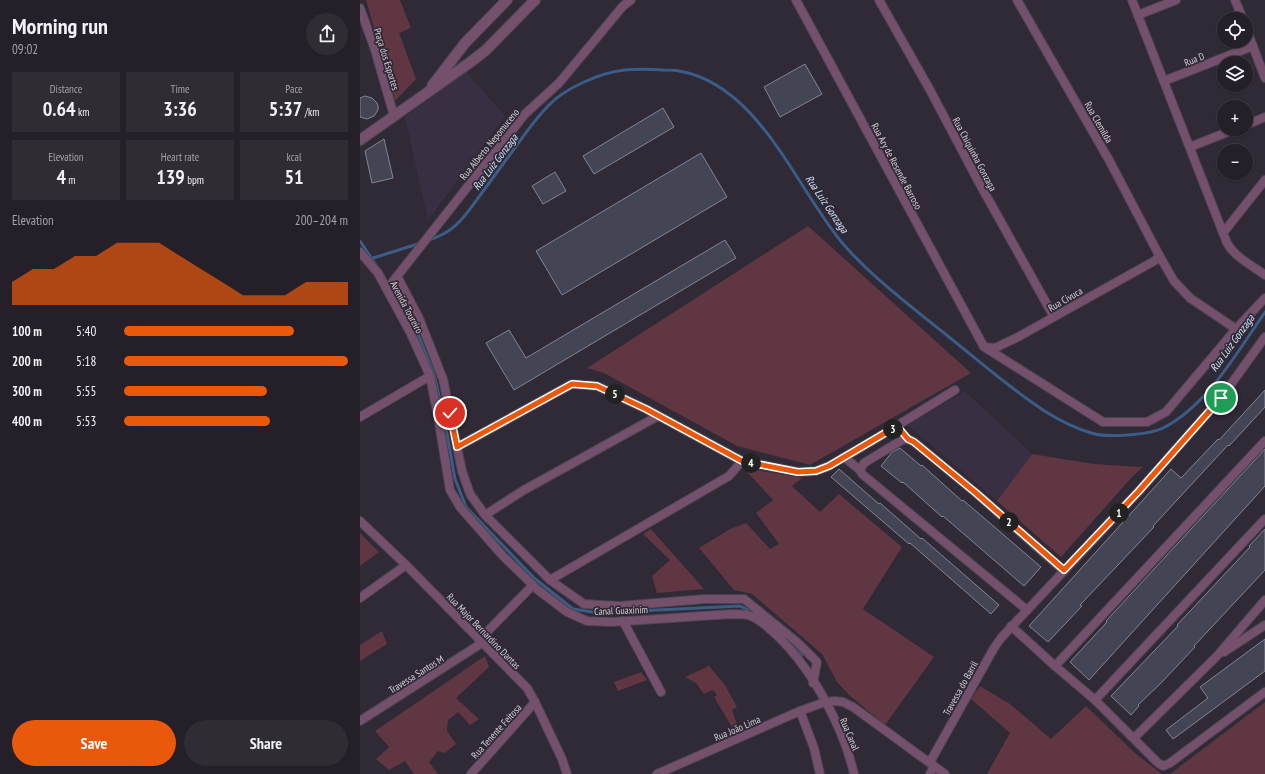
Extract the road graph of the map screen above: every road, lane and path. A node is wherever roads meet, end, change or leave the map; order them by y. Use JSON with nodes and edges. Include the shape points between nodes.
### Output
{"nodes":[{"id":1,"x":507,"y":0,"type":"edge"},
{"id":2,"x":535,"y":0,"type":"edge"},
{"id":3,"x":631,"y":0,"type":"edge"},
{"id":4,"x":796,"y":0,"type":"edge"},
{"id":5,"x":879,"y":0,"type":"edge"},
{"id":6,"x":1017,"y":0,"type":"edge"},
{"id":7,"x":1132,"y":0,"type":"edge"},
{"id":8,"x":1176,"y":0,"type":"edge"},
{"id":9,"x":1235,"y":0,"type":"edge"},
{"id":10,"x":360,"y":8,"type":"edge"},
{"id":11,"x":1239,"y":12,"type":"edge"},
{"id":12,"x":1138,"y":15,"type":"junction"},
{"id":13,"x":1253,"y":46,"type":"edge"},
{"id":14,"x":1248,"y":48,"type":"edge"},
{"id":15,"x":453,"y":58,"type":"junction"},
{"id":16,"x":463,"y":69,"type":"junction"},
{"id":17,"x":1265,"y":78,"type":"edge"},
{"id":18,"x":1164,"y":81,"type":"junction"},
{"id":19,"x":428,"y":92,"type":"junction"},
{"id":20,"x":394,"y":116,"type":"junction"},
{"id":21,"x":1265,"y":117,"type":"edge"},
{"id":22,"x":1253,"y":122,"type":"edge"},
{"id":23,"x":1218,"y":136,"type":"edge"},
{"id":24,"x":360,"y":140,"type":"edge"},
{"id":25,"x":1190,"y":147,"type":"junction"},
{"id":26,"x":1265,"y":180,"type":"edge"},
{"id":27,"x":1223,"y":233,"type":"junction"},
{"id":28,"x":360,"y":252,"type":"edge"},
{"id":29,"x":1158,"y":255,"type":"junction"},
{"id":30,"x":1265,"y":275,"type":"edge"},
{"id":31,"x":397,"y":276,"type":"junction"},
{"id":32,"x":386,"y":289,"type":"junction"},
{"id":33,"x":1265,"y":298,"type":"edge"},
{"id":34,"x":1054,"y":317,"type":"junction"},
{"id":35,"x":1236,"y":329,"type":"junction"},
{"id":36,"x":1264,"y":341,"type":"edge"},
{"id":37,"x":982,"y":344,"type":"junction"},
{"id":38,"x":430,"y":376,"type":"junction"},
{"id":39,"x":955,"y":390,"type":"dead end"},
{"id":40,"x":658,"y":416,"type":"junction"},
{"id":41,"x":360,"y":417,"type":"edge"},
{"id":42,"x":897,"y":426,"type":"junction"},
{"id":43,"x":908,"y":439,"type":"junction"},
{"id":44,"x":1265,"y":441,"type":"edge"},
{"id":45,"x":457,"y":447,"type":"junction"},
{"id":46,"x":844,"y":457,"type":"junction"},
{"id":47,"x":742,"y":461,"type":"junction"},
{"id":48,"x":860,"y":470,"type":"junction"},
{"id":49,"x":485,"y":515,"type":"junction"},
{"id":50,"x":1265,"y":519,"type":"edge"},
{"id":51,"x":360,"y":521,"type":"edge"},
{"id":52,"x":406,"y":565,"type":"junction"},
{"id":53,"x":1064,"y":570,"type":"junction"},
{"id":54,"x":550,"y":580,"type":"junction"},
{"id":55,"x":533,"y":585,"type":"junction"},
{"id":56,"x":360,"y":598,"type":"edge"},
{"id":57,"x":1265,"y":600,"type":"edge"},
{"id":58,"x":1027,"y":610,"type":"junction"},
{"id":59,"x":623,"y":621,"type":"junction"},
{"id":60,"x":1265,"y":625,"type":"edge"},
{"id":61,"x":1011,"y":626,"type":"junction"},
{"id":62,"x":480,"y":642,"type":"junction"},
{"id":63,"x":1217,"y":656,"type":"junction"},
{"id":64,"x":1055,"y":666,"type":"junction"},
{"id":65,"x":813,"y":683,"type":"junction"},
{"id":66,"x":661,"y":692,"type":"dead end"},
{"id":67,"x":1265,"y":692,"type":"edge"},
{"id":68,"x":1095,"y":700,"type":"junction"},
{"id":69,"x":536,"y":702,"type":"junction"},
{"id":70,"x":825,"y":702,"type":"junction"},
{"id":71,"x":800,"y":712,"type":"junction"},
{"id":72,"x":360,"y":721,"type":"edge"},
{"id":73,"x":1134,"y":738,"type":"junction"},
{"id":74,"x":932,"y":764,"type":"junction"},
{"id":75,"x":674,"y":770,"type":"edge"},
{"id":76,"x":662,"y":773,"type":"edge"},
{"id":77,"x":471,"y":774,"type":"edge"},
{"id":78,"x":567,"y":774,"type":"edge"},
{"id":79,"x":820,"y":774,"type":"edge"},
{"id":80,"x":854,"y":774,"type":"edge"},
{"id":81,"x":930,"y":774,"type":"edge"},
{"id":82,"x":945,"y":774,"type":"edge"}],
"edges":[{"from":1,"to":15,"type":"street"},
{"from":2,"to":16,"type":"street","via":[[486,50]]},
{"from":3,"to":31,"type":"street","name":"Rua Alberto Nepomuceno","via":[[622,6],[559,83],[525,114]]},
{"from":4,"to":37,"type":"street","name":"Rua Ary de Resende Barroso"},
{"from":5,"to":34,"type":"street","name":"Rua Chiquinha Gonzaga"},
{"from":6,"to":29,"type":"street","name":"Rua Clemilda","via":[[1109,160]]},
{"from":7,"to":12,"type":"street"},
{"from":8,"to":12,"type":"street"},
{"from":9,"to":11,"type":"street"},
{"from":10,"to":20,"type":"street","name":"Praça dos Esportes"},
{"from":12,"to":18,"type":"street"},
{"from":13,"to":17,"type":"street"},
{"from":14,"to":18,"type":"street","name":"Rua D"},
{"from":15,"to":16,"type":"street"},
{"from":15,"to":19,"type":"street"},
{"from":16,"to":19,"type":"street"},
{"from":18,"to":25,"type":"street"},
{"from":19,"to":20,"type":"street"},
{"from":20,"to":24,"type":"street"},
{"from":21,"to":22,"type":"street"},
{"from":23,"to":25,"type":"street"},
{"from":25,"to":27,"type":"street"},
{"from":26,"to":27,"type":"street"},
{"from":27,"to":30,"type":"street","via":[[1232,251]]},
{"from":28,"to":32,"type":"street","name":"Avenida Toureiro","via":[[378,273]]},
{"from":29,"to":34,"type":"street","name":"Rua Civuca","via":[[1156,260]]},
{"from":29,"to":35,"type":"street","name":"Rua Clemilda","via":[[1174,281],[1190,298]]},
{"from":31,"to":32,"type":"street","name":"Rua Alberto Nepomuceno"},
{"from":31,"to":45,"type":"street","via":[[419,318],[443,379]]},
{"from":32,"to":38,"type":"street","name":"Avenida Toureiro","via":[[410,332]]},
{"from":33,"to":35,"type":"street"},
{"from":34,"to":37,"type":"street","name":"Rua Civuca","via":[[995,348]]},
{"from":35,"to":37,"type":"street","via":[[1166,412],[1147,422],[1103,422]]},
{"from":36,"to":53,"type":"street","name":"Travessa do Barril","via":[[1221,398],[1138,492]]},
{"from":38,"to":41,"type":"street"},
{"from":38,"to":55,"type":"street","name":"Canal Guaxinim","via":[[450,490],[460,507],[503,556]]},
{"from":39,"to":42,"type":"street"},
{"from":40,"to":45,"type":"street","via":[[597,386],[572,384]]},
{"from":40,"to":47,"type":"street"},
{"from":40,"to":49,"type":"street","via":[[524,490]]},
{"from":42,"to":43,"type":"street"},
{"from":42,"to":46,"type":"street"},
{"from":43,"to":48,"type":"street","via":[[864,463]]},
{"from":43,"to":53,"type":"street","via":[[976,493]]},
{"from":44,"to":64,"type":"street"},
{"from":45,"to":49,"type":"street","via":[[470,494]]},
{"from":46,"to":47,"type":"street","via":[[816,471],[798,472]]},
{"from":46,"to":48,"type":"street"},
{"from":47,"to":54,"type":"street","via":[[728,476]]},
{"from":48,"to":58,"type":"street"},
{"from":49,"to":54,"type":"street"},
{"from":50,"to":68,"type":"street"},
{"from":51,"to":52,"type":"street","name":"Rua Major Bernardino Dantas"},
{"from":52,"to":56,"type":"street"},
{"from":52,"to":62,"type":"street","name":"Rua Major Bernardino Dantas"},
{"from":53,"to":58,"type":"street","name":"Travessa do Barril"},
{"from":54,"to":65,"type":"street","via":[[584,604],[620,606],[706,599],[744,599],[818,662]]},
{"from":55,"to":59,"type":"street","name":"Canal Guaxinim","via":[[567,612],[587,621]]},
{"from":55,"to":62,"type":"street","name":"Travessa Santos M"},
{"from":57,"to":63,"type":"street"},
{"from":58,"to":61,"type":"street","name":"Travessa do Barril"},
{"from":59,"to":65,"type":"street","name":"Canal Guaxinim","via":[[747,615],[760,621],[782,640],[800,660]]},
{"from":59,"to":66,"type":"street"},
{"from":60,"to":63,"type":"street"},
{"from":61,"to":64,"type":"street"},
{"from":61,"to":74,"type":"street","name":"Travessa do Barril","via":[[994,648]]},
{"from":62,"to":69,"type":"street","name":"Rua Major Bernardino Dantas","via":[[526,688]]},
{"from":62,"to":72,"type":"street","name":"Travessa Santos M"},
{"from":63,"to":73,"type":"street"},
{"from":64,"to":68,"type":"street"},
{"from":65,"to":70,"type":"street","name":"Canal Guaxinim"},
{"from":67,"to":73,"type":"street","via":[[1166,765],[1158,763]]},
{"from":68,"to":73,"type":"street"},
{"from":69,"to":77,"type":"street","name":"Rua Tenente Feitosa"},
{"from":69,"to":78,"type":"street","name":"Rua Major Bernardino Dantas"},
{"from":70,"to":71,"type":"street","name":"Rua João Lima"},
{"from":70,"to":74,"type":"street","via":[[843,702],[853,707]]},
{"from":70,"to":80,"type":"street","name":"Rua Canal","via":[[846,746]]},
{"from":71,"to":75,"type":"street","name":"Rua João Lima"},
{"from":71,"to":79,"type":"street","via":[[814,748]]},
{"from":74,"to":81,"type":"street","name":"Travessa do Barril"},
{"from":74,"to":82,"type":"street"},
{"from":75,"to":76,"type":"street","name":"Rua João Lima"}]}
